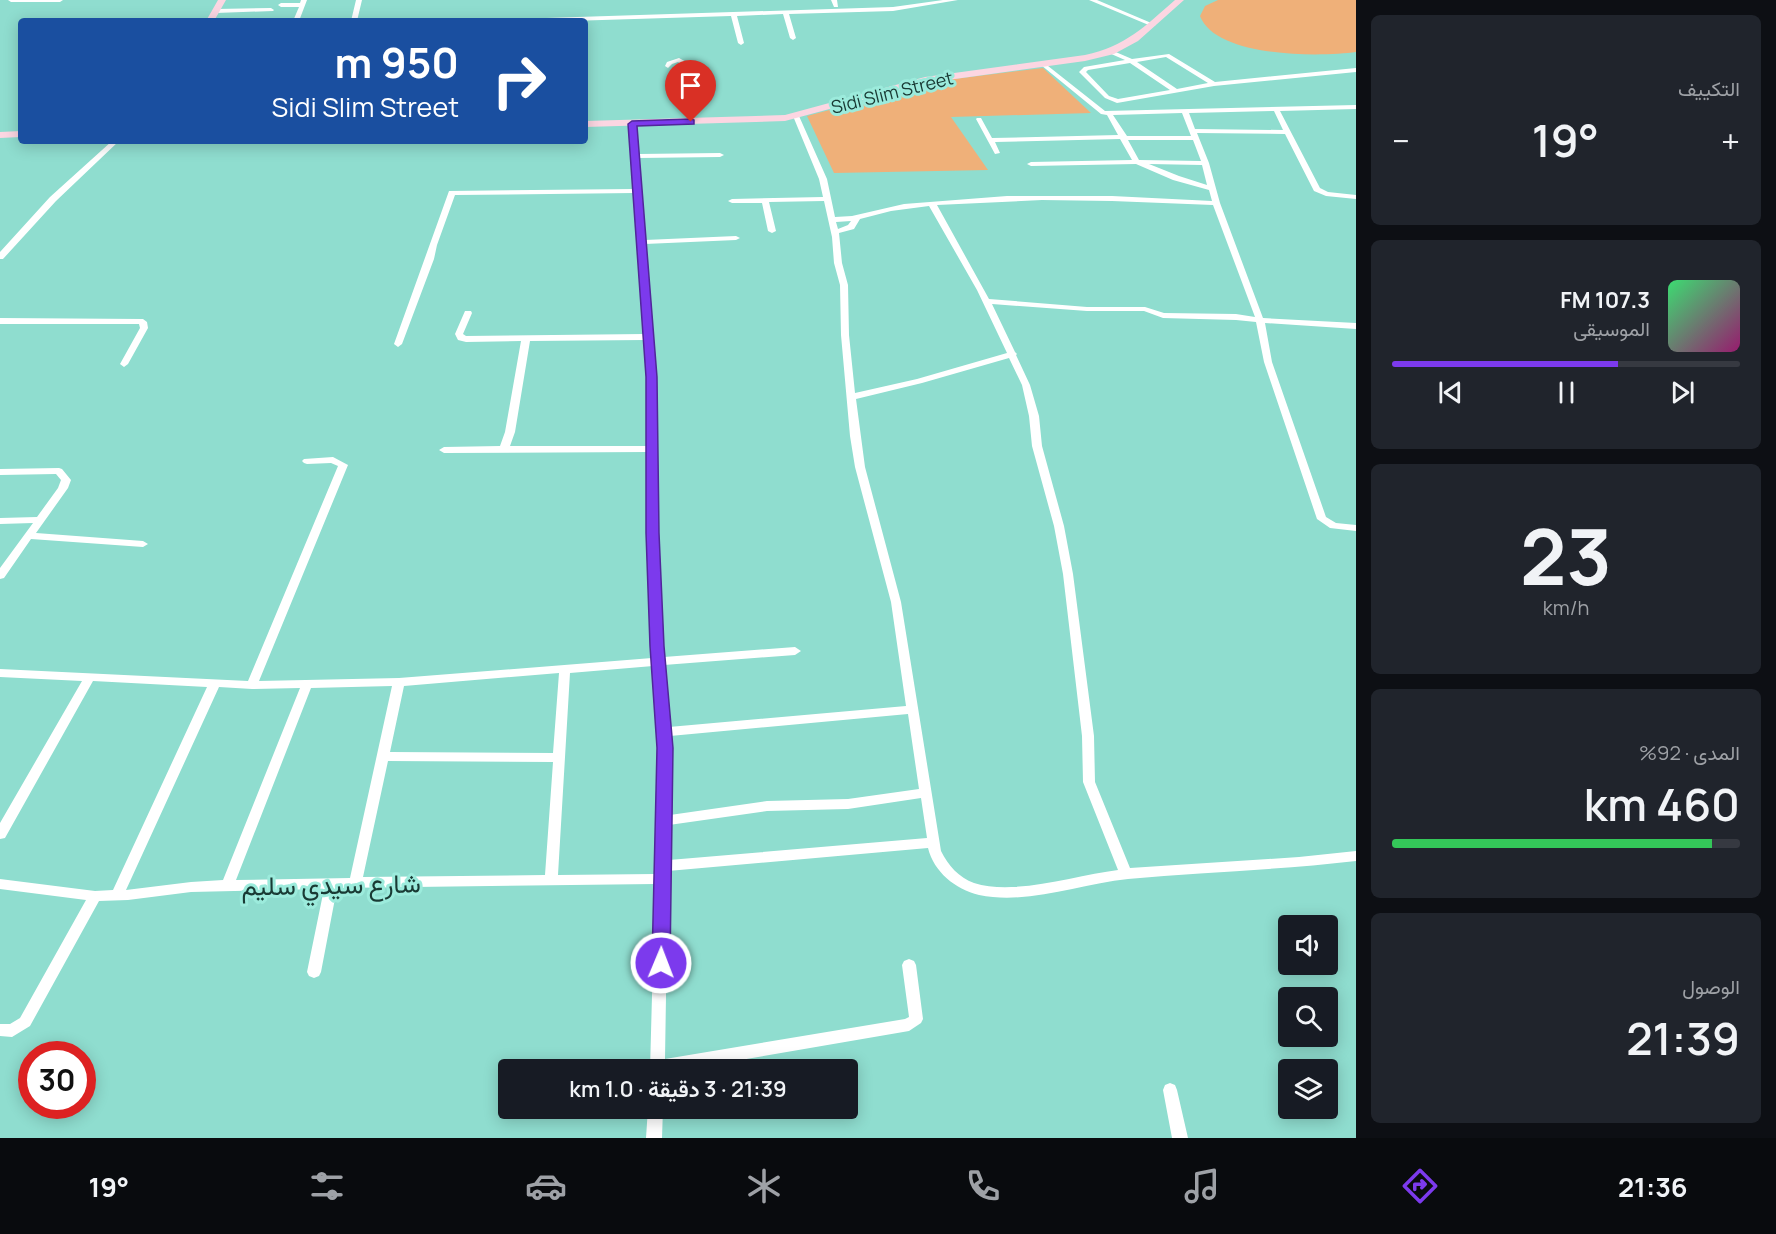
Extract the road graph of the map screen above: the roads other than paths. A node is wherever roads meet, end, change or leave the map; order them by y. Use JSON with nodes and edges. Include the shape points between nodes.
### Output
{"nodes":[{"id":1,"x":11,"y":0,"type":"edge"},
{"id":2,"x":60,"y":0,"type":"edge"},
{"id":3,"x":222,"y":0,"type":"edge"},
{"id":4,"x":360,"y":0,"type":"edge"},
{"id":5,"x":908,"y":0,"type":"edge"},
{"id":6,"x":954,"y":0,"type":"edge"},
{"id":7,"x":1092,"y":0,"type":"edge"},
{"id":8,"x":1180,"y":0,"type":"edge"},
{"id":9,"x":303,"y":2,"type":"edge"},
{"id":10,"x":281,"y":5,"type":"dead end"},
{"id":11,"x":917,"y":7,"type":"junction"},
{"id":12,"x":271,"y":10,"type":"dead end"},
{"id":13,"x":216,"y":11,"type":"junction"},
{"id":14,"x":786,"y":13,"type":"junction"},
{"id":15,"x":734,"y":15,"type":"junction"},
{"id":16,"x":212,"y":18,"type":"edge"},
{"id":17,"x":297,"y":18,"type":"edge"},
{"id":18,"x":355,"y":18,"type":"edge"},
{"id":19,"x":588,"y":19,"type":"edge"},
{"id":20,"x":1153,"y":25,"type":"junction"},
{"id":21,"x":792,"y":38,"type":"dead end"},
{"id":22,"x":741,"y":43,"type":"dead end"},
{"id":23,"x":1111,"y":52,"type":"junction"},
{"id":24,"x":1130,"y":60,"type":"junction"},
{"id":25,"x":1043,"y":64,"type":"junction"},
{"id":26,"x":668,"y":66,"type":"dead end"},
{"id":27,"x":1356,"y":70,"type":"edge"},
{"id":28,"x":1214,"y":84,"type":"junction"},
{"id":29,"x":1175,"y":90,"type":"junction"},
{"id":30,"x":1356,"y":107,"type":"edge"},
{"id":31,"x":1276,"y":109,"type":"junction"},
{"id":32,"x":1185,"y":111,"type":"junction"},
{"id":33,"x":1109,"y":113,"type":"junction"},
{"id":34,"x":796,"y":116,"type":"junction"},
{"id":35,"x":979,"y":119,"type":"dead end"},
{"id":36,"x":691,"y":122,"type":"junction"},
{"id":37,"x":588,"y":124,"type":"edge"},
{"id":38,"x":632,"y":124,"type":"junction"},
{"id":39,"x":1288,"y":132,"type":"junction"},
{"id":40,"x":18,"y":134,"type":"edge"},
{"id":41,"x":0,"y":135,"type":"edge"},
{"id":42,"x":1194,"y":135,"type":"junction"},
{"id":43,"x":1124,"y":138,"type":"junction"},
{"id":44,"x":990,"y":140,"type":"junction"},
{"id":45,"x":113,"y":144,"type":"edge"},
{"id":46,"x":997,"y":153,"type":"dead end"},
{"id":47,"x":720,"y":155,"type":"dead end"},
{"id":48,"x":635,"y":156,"type":"junction"},
{"id":49,"x":1137,"y":162,"type":"junction"},
{"id":50,"x":1205,"y":162,"type":"junction"},
{"id":51,"x":1031,"y":164,"type":"dead end"},
{"id":52,"x":1211,"y":188,"type":"junction"},
{"id":53,"x":638,"y":191,"type":"junction"},
{"id":54,"x":1356,"y":197,"type":"edge"},
{"id":55,"x":827,"y":199,"type":"junction"},
{"id":56,"x":765,"y":200,"type":"junction"},
{"id":57,"x":732,"y":201,"type":"dead end"},
{"id":58,"x":1216,"y":203,"type":"junction"},
{"id":59,"x":932,"y":204,"type":"junction"},
{"id":60,"x":831,"y":219,"type":"junction"},
{"id":61,"x":856,"y":219,"type":"junction"},
{"id":62,"x":772,"y":231,"type":"dead end"},
{"id":63,"x":835,"y":231,"type":"junction"},
{"id":64,"x":736,"y":238,"type":"dead end"},
{"id":65,"x":640,"y":242,"type":"junction"},
{"id":66,"x":0,"y":257,"type":"edge"},
{"id":67,"x":987,"y":301,"type":"junction"},
{"id":68,"x":468,"y":313,"type":"dead end"},
{"id":69,"x":1260,"y":320,"type":"junction"},
{"id":70,"x":0,"y":321,"type":"edge"},
{"id":71,"x":1356,"y":326,"type":"edge"},
{"id":72,"x":648,"y":337,"type":"junction"},
{"id":73,"x":526,"y":339,"type":"junction"},
{"id":74,"x":398,"y":344,"type":"dead end"},
{"id":75,"x":1013,"y":354,"type":"junction"},
{"id":76,"x":124,"y":364,"type":"dead end"},
{"id":77,"x":851,"y":397,"type":"junction"},
{"id":78,"x":504,"y":449,"type":"junction"},
{"id":79,"x":653,"y":449,"type":"junction"},
{"id":80,"x":444,"y":450,"type":"dead end"},
{"id":81,"x":307,"y":461,"type":"dead end"},
{"id":82,"x":0,"y":472,"type":"edge"},
{"id":83,"x":40,"y":520,"type":"junction"},
{"id":84,"x":0,"y":522,"type":"edge"},
{"id":85,"x":1356,"y":528,"type":"edge"},
{"id":86,"x":28,"y":537,"type":"junction"},
{"id":87,"x":143,"y":544,"type":"dead end"},
{"id":88,"x":0,"y":576,"type":"edge"},
{"id":89,"x":795,"y":651,"type":"dead end"},
{"id":90,"x":658,"y":662,"type":"junction"},
{"id":91,"x":565,"y":669,"type":"junction"},
{"id":92,"x":0,"y":674,"type":"edge"},
{"id":93,"x":89,"y":678,"type":"junction"},
{"id":94,"x":399,"y":682,"type":"junction"},
{"id":95,"x":215,"y":683,"type":"junction"},
{"id":96,"x":307,"y":684,"type":"junction"},
{"id":97,"x":252,"y":685,"type":"junction"},
{"id":98,"x":914,"y":709,"type":"junction"},
{"id":99,"x":664,"y":732,"type":"junction"},
{"id":100,"x":383,"y":756,"type":"junction"},
{"id":101,"x":559,"y":758,"type":"junction"},
{"id":102,"x":925,"y":793,"type":"junction"},
{"id":103,"x":664,"y":821,"type":"junction"},
{"id":104,"x":0,"y":834,"type":"edge"},
{"id":105,"x":934,"y":842,"type":"junction"},
{"id":106,"x":1356,"y":856,"type":"edge"},
{"id":107,"x":663,"y":872,"type":"junction"},
{"id":108,"x":1125,"y":874,"type":"junction"},
{"id":109,"x":551,"y":881,"type":"junction"},
{"id":110,"x":355,"y":883,"type":"junction"},
{"id":111,"x":0,"y":884,"type":"edge"},
{"id":112,"x":331,"y":884,"type":"junction"},
{"id":113,"x":227,"y":886,"type":"junction"},
{"id":114,"x":117,"y":895,"type":"junction"},
{"id":115,"x":95,"y":896,"type":"junction"},
{"id":116,"x":909,"y":965,"type":"dead end"},
{"id":117,"x":314,"y":972,"type":"dead end"},
{"id":118,"x":0,"y":1030,"type":"edge"},
{"id":119,"x":657,"y":1059,"type":"edge"},
{"id":120,"x":710,"y":1059,"type":"edge"},
{"id":121,"x":1170,"y":1090,"type":"dead end"},
{"id":122,"x":655,"y":1119,"type":"edge"},
{"id":123,"x":654,"y":1138,"type":"edge"},
{"id":124,"x":1180,"y":1138,"type":"edge"}],
"edges":[{"from":1,"to":2,"type":"street"},
{"from":3,"to":13,"type":"main road"},
{"from":4,"to":18,"type":"street"},
{"from":5,"to":11,"type":"street"},
{"from":6,"to":11,"type":"street"},
{"from":7,"to":20,"type":"street"},
{"from":8,"to":20,"type":"main road","name":"Sidi Slim Street"},
{"from":9,"to":10,"type":"street"},
{"from":9,"to":17,"type":"street"},
{"from":11,"to":14,"type":"street"},
{"from":12,"to":13,"type":"street"},
{"from":13,"to":16,"type":"main road"},
{"from":14,"to":15,"type":"street"},
{"from":14,"to":21,"type":"street"},
{"from":15,"to":19,"type":"street"},
{"from":15,"to":22,"type":"street"},
{"from":20,"to":23,"type":"main road","name":"Sidi Slim Street"},
{"from":23,"to":24,"type":"street"},
{"from":23,"to":25,"type":"main road","name":"Sidi Slim Street"},
{"from":24,"to":28,"type":"street","via":[[1170,56]]},
{"from":24,"to":29,"type":"street"},
{"from":24,"to":29,"type":"street","via":[[1082,72],[1104,94]]},
{"from":25,"to":33,"type":"street","via":[[1100,111]]},
{"from":25,"to":34,"type":"main road","name":"Sidi Slim Street","via":[[925,80]]},
{"from":26,"to":36,"type":"street","via":[[674,61],[685,63]]},
{"from":27,"to":28,"type":"street"},
{"from":28,"to":29,"type":"street"},
{"from":30,"to":31,"type":"street"},
{"from":31,"to":32,"type":"street"},
{"from":31,"to":39,"type":"street"},
{"from":32,"to":33,"type":"street"},
{"from":32,"to":42,"type":"street"},
{"from":33,"to":43,"type":"street"},
{"from":34,"to":36,"type":"main road","name":"Sidi Slim Street"},
{"from":34,"to":55,"type":"street","via":[[823,179]]},
{"from":35,"to":44,"type":"street"},
{"from":36,"to":38,"type":"main road","name":"Sidi Slim Street"},
{"from":37,"to":38,"type":"main road","name":"Sidi Slim Street"},
{"from":38,"to":48,"type":"street"},
{"from":39,"to":42,"type":"street"},
{"from":39,"to":54,"type":"street","via":[[1318,190]]},
{"from":40,"to":41,"type":"main road"},
{"from":42,"to":43,"type":"street"},
{"from":42,"to":50,"type":"street"},
{"from":43,"to":44,"type":"street"},
{"from":43,"to":49,"type":"street"},
{"from":44,"to":46,"type":"street"},
{"from":45,"to":66,"type":"street","via":[[53,199]]},
{"from":47,"to":48,"type":"street"},
{"from":48,"to":53,"type":"street"},
{"from":49,"to":50,"type":"street"},
{"from":49,"to":51,"type":"street"},
{"from":49,"to":52,"type":"street"},
{"from":50,"to":52,"type":"street"},
{"from":52,"to":58,"type":"street"},
{"from":53,"to":65,"type":"street"},
{"from":53,"to":74,"type":"street","via":[[452,194]]},
{"from":55,"to":56,"type":"street"},
{"from":55,"to":60,"type":"street"},
{"from":56,"to":57,"type":"street"},
{"from":56,"to":62,"type":"street"},
{"from":58,"to":59,"type":"street","via":[[1023,198]]},
{"from":58,"to":69,"type":"street"},
{"from":59,"to":61,"type":"street","via":[[887,209]]},
{"from":59,"to":67,"type":"street"},
{"from":60,"to":61,"type":"street"},
{"from":60,"to":63,"type":"street"},
{"from":61,"to":63,"type":"street","via":[[851,227]]},
{"from":63,"to":77,"type":"street","via":[[844,285]]},
{"from":64,"to":65,"type":"street"},
{"from":65,"to":72,"type":"street"},
{"from":67,"to":69,"type":"street"},
{"from":67,"to":75,"type":"street"},
{"from":68,"to":73,"type":"street","via":[[459,334],[463,339]]},
{"from":69,"to":71,"type":"street"},
{"from":69,"to":85,"type":"street","via":[[1268,362],[1322,519],[1334,526]]},
{"from":70,"to":76,"type":"street","via":[[143,321],[144,328]]},
{"from":72,"to":73,"type":"street"},
{"from":72,"to":79,"type":"street"},
{"from":73,"to":78,"type":"street"},
{"from":75,"to":77,"type":"street"},
{"from":75,"to":108,"type":"street","via":[[1034,416],[1037,446],[1068,574],[1088,736],[1089,782]]},
{"from":77,"to":98,"type":"street","via":[[860,466],[896,602]]},
{"from":78,"to":79,"type":"street"},
{"from":78,"to":80,"type":"street"},
{"from":79,"to":90,"type":"street"},
{"from":81,"to":97,"type":"street","via":[[333,460],[343,465]]},
{"from":82,"to":83,"type":"street","via":[[50,470],[63,475],[63,488]]},
{"from":83,"to":84,"type":"street"},
{"from":83,"to":86,"type":"street"},
{"from":86,"to":87,"type":"street"},
{"from":86,"to":88,"type":"street"},
{"from":89,"to":90,"type":"street"},
{"from":90,"to":91,"type":"street"},
{"from":90,"to":99,"type":"street"},
{"from":91,"to":94,"type":"street"},
{"from":91,"to":101,"type":"street"},
{"from":92,"to":93,"type":"street"},
{"from":93,"to":95,"type":"street"},
{"from":93,"to":104,"type":"street"},
{"from":94,"to":96,"type":"street"},
{"from":94,"to":100,"type":"street"},
{"from":95,"to":97,"type":"street"},
{"from":95,"to":114,"type":"street"},
{"from":96,"to":97,"type":"street"},
{"from":96,"to":113,"type":"street"},
{"from":98,"to":99,"type":"street"},
{"from":98,"to":102,"type":"street"},
{"from":99,"to":103,"type":"street"},
{"from":100,"to":101,"type":"street"},
{"from":100,"to":110,"type":"street"},
{"from":101,"to":109,"type":"street"},
{"from":102,"to":103,"type":"street","via":[[848,804],[766,806]]},
{"from":102,"to":105,"type":"street"},
{"from":103,"to":107,"type":"street"},
{"from":105,"to":107,"type":"street","name":"شارع سيدي سليم"},
{"from":105,"to":108,"type":"street","via":[[940,863],[948,873],[981,890],[1015,890]]},
{"from":106,"to":108,"type":"street"},
{"from":107,"to":109,"type":"street","name":"شارع سيدي سليم"},
{"from":107,"to":119,"type":"street"},
{"from":109,"to":110,"type":"street","name":"شارع سيدي سليم"},
{"from":110,"to":112,"type":"street","name":"شارع سيدي سليم"},
{"from":111,"to":115,"type":"street","name":"شارع سيدي سليم"},
{"from":112,"to":113,"type":"street","name":"شارع سيدي سليم"},
{"from":112,"to":117,"type":"street"},
{"from":113,"to":114,"type":"street","name":"شارع سيدي سليم"},
{"from":114,"to":115,"type":"street","name":"شارع سيدي سليم"},
{"from":115,"to":118,"type":"street","via":[[25,1022],[12,1031]]},
{"from":116,"to":120,"type":"street","via":[[915,1019],[909,1025]]},
{"from":121,"to":124,"type":"street"},
{"from":122,"to":123,"type":"street"}]}
